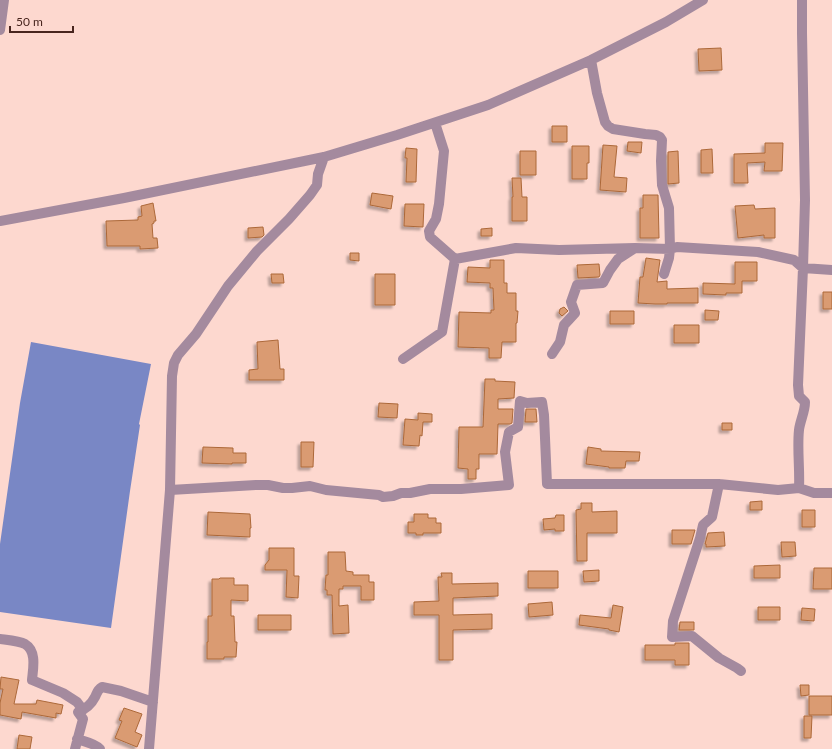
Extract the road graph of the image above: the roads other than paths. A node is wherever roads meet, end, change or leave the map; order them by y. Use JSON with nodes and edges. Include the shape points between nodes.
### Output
{"nodes":[{"id":1,"x":4,"y":0,"type":"edge"},
{"id":2,"x":703,"y":0,"type":"edge"},
{"id":3,"x":802,"y":0,"type":"edge"},
{"id":4,"x":0,"y":30,"type":"edge"},
{"id":5,"x":591,"y":60,"type":"junction"},
{"id":6,"x":436,"y":126,"type":"dead end"},
{"id":7,"x":324,"y":157,"type":"junction"},
{"id":8,"x":0,"y":221,"type":"edge"},
{"id":9,"x":635,"y":248,"type":"junction"},
{"id":10,"x":670,"y":249,"type":"junction"},
{"id":11,"x":455,"y":259,"type":"junction"},
{"id":12,"x":803,"y":268,"type":"junction"},
{"id":13,"x":832,"y":270,"type":"edge"},
{"id":14,"x":664,"y":274,"type":"dead end"},
{"id":15,"x":552,"y":354,"type":"dead end"},
{"id":16,"x":403,"y":359,"type":"dead end"},
{"id":17,"x":719,"y":484,"type":"junction"},
{"id":18,"x":799,"y":488,"type":"junction"},
{"id":19,"x":170,"y":490,"type":"junction"},
{"id":20,"x":832,"y":493,"type":"edge"},
{"id":21,"x":0,"y":639,"type":"edge"},
{"id":22,"x":741,"y":671,"type":"dead end"},
{"id":23,"x":153,"y":702,"type":"junction"},
{"id":24,"x":83,"y":710,"type":"junction"},
{"id":25,"x":76,"y":744,"type":"edge"},
{"id":26,"x":100,"y":749,"type":"edge"},
{"id":27,"x":149,"y":749,"type":"edge"}],
"edges":[{"from":1,"to":4,"type":"street"},
{"from":2,"to":5,"type":"street"},
{"from":3,"to":12,"type":"street","via":[[805,200]]},
{"from":5,"to":7,"type":"street","via":[[488,105]]},
{"from":5,"to":10,"type":"street","via":[[597,93],[608,126],[613,129],[656,135],[662,140],[662,185],[669,208]]},
{"from":6,"to":11,"type":"street","via":[[444,150],[439,204],[436,219],[429,231],[430,237]]},
{"from":7,"to":8,"type":"street"},
{"from":7,"to":19,"type":"street","via":[[317,185],[310,195],[256,251],[174,363]]},
{"from":9,"to":10,"type":"street"},
{"from":9,"to":11,"type":"street","via":[[516,248]]},
{"from":9,"to":15,"type":"street","via":[[618,259],[603,283],[577,285],[571,302],[576,313],[564,325],[560,342]]},
{"from":10,"to":12,"type":"street","via":[[677,247],[758,252],[794,260]]},
{"from":10,"to":14,"type":"street"},
{"from":11,"to":16,"type":"street","via":[[442,332]]},
{"from":12,"to":13,"type":"street"},
{"from":12,"to":18,"type":"street","via":[[798,385],[799,396],[805,402],[805,408],[799,429]]},
{"from":17,"to":18,"type":"street","via":[[778,490]]},
{"from":17,"to":19,"type":"street","via":[[547,484],[542,402],[520,401],[518,427],[509,432],[505,452],[509,485],[430,489],[383,497],[310,486],[283,488],[256,485]]},
{"from":17,"to":22,"type":"street","via":[[712,517],[703,525],[673,621],[672,637],[692,636],[719,658]]},
{"from":18,"to":20,"type":"street"},
{"from":19,"to":23,"type":"street"},
{"from":21,"to":24,"type":"street","via":[[25,644],[30,648],[33,655],[32,680],[77,702]]},
{"from":23,"to":24,"type":"street","via":[[102,687]]},
{"from":23,"to":27,"type":"street"},
{"from":24,"to":25,"type":"street","via":[[78,712],[83,719]]},
{"from":25,"to":26,"type":"street","via":[[89,743]]}]}
